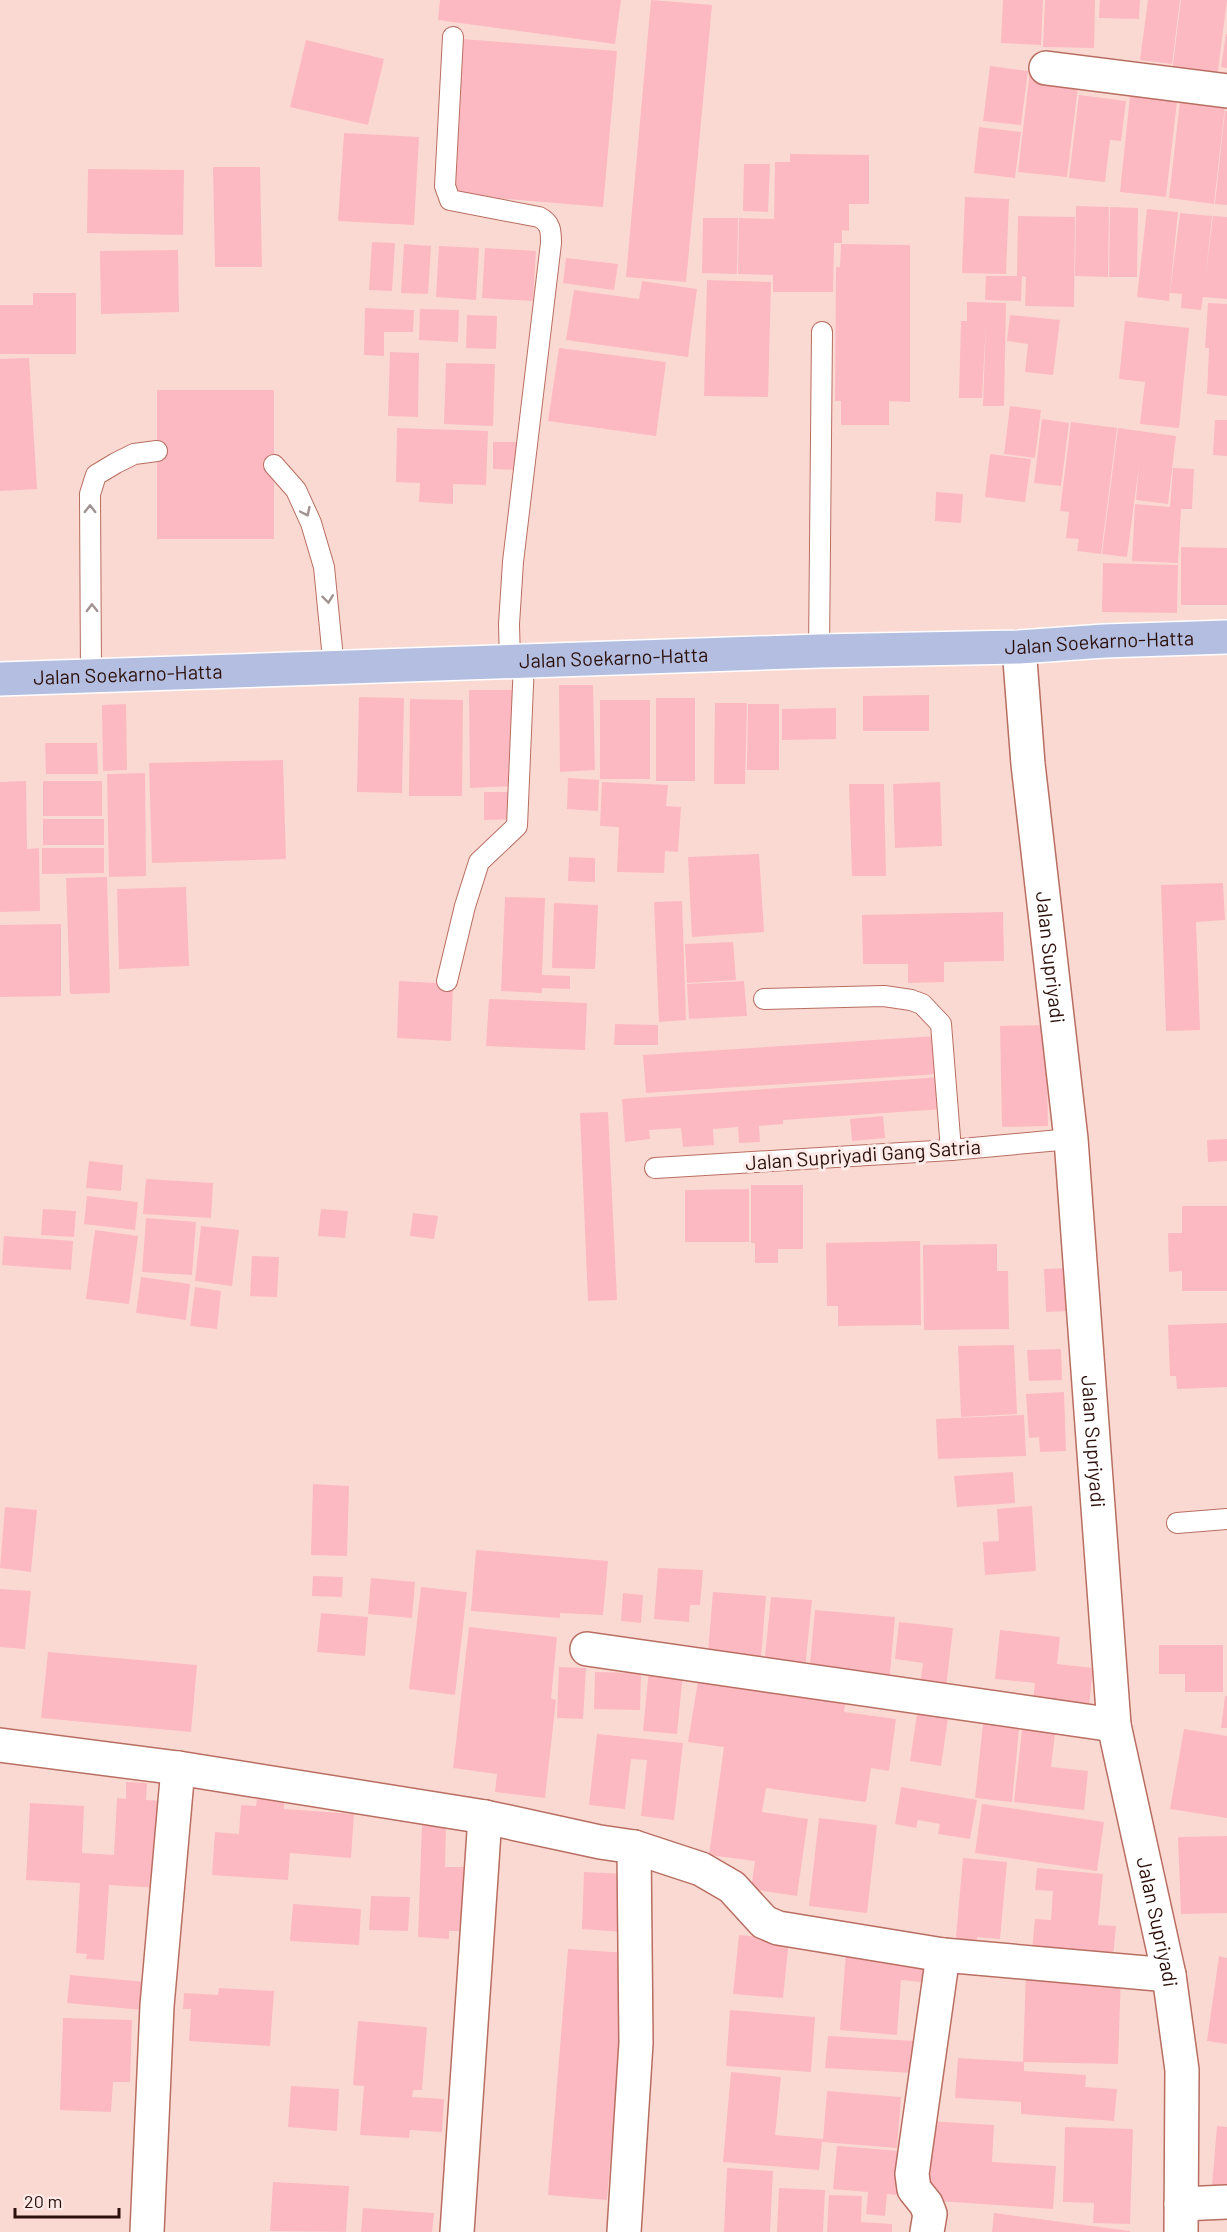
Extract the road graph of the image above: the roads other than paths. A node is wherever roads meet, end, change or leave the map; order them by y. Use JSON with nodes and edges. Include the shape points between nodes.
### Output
{"nodes":[{"id":1,"x":453,"y":37,"type":"dead end"},
{"id":2,"x":1046,"y":68,"type":"dead end"},
{"id":3,"x":1227,"y":91,"type":"edge"},
{"id":4,"x":822,"y":332,"type":"dead end"},
{"id":5,"x":157,"y":451,"type":"dead end"},
{"id":6,"x":274,"y":465,"type":"dead end"},
{"id":7,"x":1227,"y":637,"type":"edge"},
{"id":8,"x":1019,"y":647,"type":"junction"},
{"id":9,"x":819,"y":651,"type":"junction"},
{"id":10,"x":92,"y":662,"type":"junction"},
{"id":11,"x":517,"y":662,"type":"junction"},
{"id":12,"x":334,"y":669,"type":"junction"},
{"id":13,"x":0,"y":679,"type":"edge"},
{"id":14,"x":447,"y":981,"type":"dead end"},
{"id":15,"x":764,"y":999,"type":"dead end"},
{"id":16,"x":1071,"y":1139,"type":"junction"},
{"id":17,"x":951,"y":1150,"type":"junction"},
{"id":18,"x":655,"y":1168,"type":"dead end"},
{"id":19,"x":1227,"y":1519,"type":"edge"},
{"id":20,"x":1177,"y":1523,"type":"dead end"},
{"id":21,"x":587,"y":1649,"type":"dead end"},
{"id":22,"x":1114,"y":1725,"type":"junction"},
{"id":23,"x":0,"y":1745,"type":"edge"},
{"id":24,"x":178,"y":1768,"type":"junction"},
{"id":25,"x":485,"y":1817,"type":"junction"},
{"id":26,"x":634,"y":1846,"type":"junction"},
{"id":27,"x":943,"y":1955,"type":"junction"},
{"id":28,"x":1169,"y":1975,"type":"junction"},
{"id":29,"x":1227,"y":2202,"type":"edge"},
{"id":30,"x":1181,"y":2218,"type":"edge"},
{"id":31,"x":147,"y":2232,"type":"edge"},
{"id":32,"x":457,"y":2232,"type":"edge"},
{"id":33,"x":624,"y":2232,"type":"edge"},
{"id":34,"x":927,"y":2232,"type":"edge"}],
"edges":[{"from":1,"to":11,"type":"lane","via":[[444,186],[450,200],[538,217],[551,228],[513,562],[509,624]]},
{"from":2,"to":3,"type":"street"},
{"from":4,"to":9,"type":"lane"},
{"from":10,"to":5,"type":"lane","one_way":true,"via":[[90,494],[96,476],[134,454]]},
{"from":6,"to":12,"type":"lane","one_way":true,"via":[[296,490],[324,567]]},
{"from":7,"to":8,"type":"main road","name":"Jalan Soekarno-Hatta"},
{"from":8,"to":9,"type":"main road","name":"Jalan Soekarno-Hatta"},
{"from":8,"to":16,"type":"street","name":"Jalan Supriyadi","via":[[1028,764]]},
{"from":9,"to":11,"type":"main road","name":"Jalan Soekarno-Hatta"},
{"from":10,"to":12,"type":"main road","name":"Jalan Soekarno-Hatta"},
{"from":10,"to":13,"type":"main road","name":"Jalan Soekarno-Hatta"},
{"from":11,"to":12,"type":"main road","name":"Jalan Soekarno-Hatta"},
{"from":11,"to":14,"type":"lane","via":[[517,826],[480,862]]},
{"from":15,"to":17,"type":"lane","via":[[884,996],[922,1004],[941,1024]]},
{"from":16,"to":17,"type":"lane","name":"Jalan Supriyadi Gang Satria"},
{"from":16,"to":22,"type":"street","name":"Jalan Supriyadi"},
{"from":17,"to":18,"type":"lane","name":"Jalan Supriyadi Gang Satria"},
{"from":19,"to":20,"type":"lane"},
{"from":21,"to":22,"type":"street"},
{"from":22,"to":28,"type":"street","name":"Jalan Supriyadi"},
{"from":23,"to":24,"type":"street"},
{"from":24,"to":25,"type":"street"},
{"from":24,"to":31,"type":"street","via":[[157,2006]]},
{"from":25,"to":26,"type":"street"},
{"from":25,"to":32,"type":"street"},
{"from":26,"to":27,"type":"street","via":[[701,1869],[732,1887],[764,1922],[778,1928]]},
{"from":26,"to":33,"type":"street","via":[[636,2043]]},
{"from":27,"to":28,"type":"street"},
{"from":27,"to":34,"type":"street","via":[[912,2174],[914,2189],[930,2214]]},
{"from":28,"to":30,"type":"street","name":"Jalan Supriyadi","via":[[1182,2070]]},
{"from":29,"to":30,"type":"street"}]}
